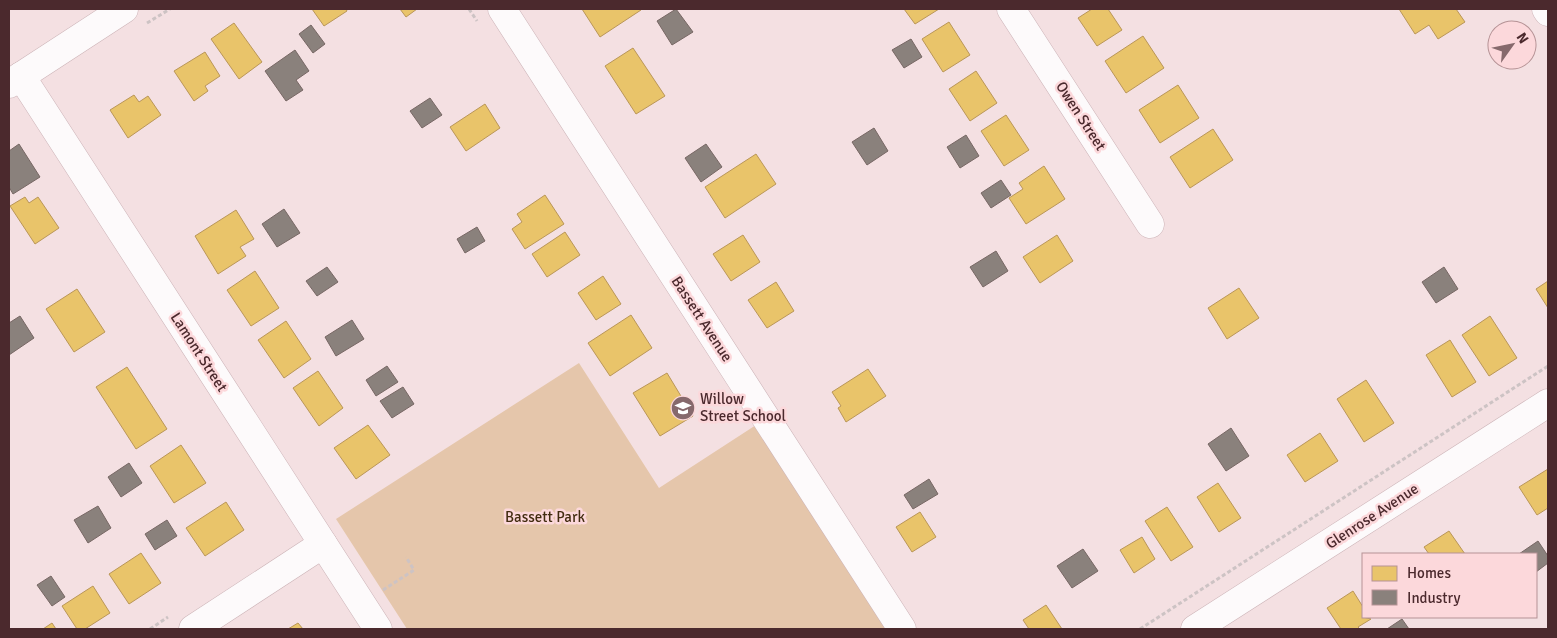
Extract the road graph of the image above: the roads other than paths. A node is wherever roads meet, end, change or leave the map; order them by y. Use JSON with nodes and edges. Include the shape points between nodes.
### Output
{"nodes":[{"id":1,"x":124,"y":9,"type":"edge"},
{"id":2,"x":502,"y":9,"type":"edge"},
{"id":3,"x":1011,"y":9,"type":"edge"},
{"id":4,"x":15,"y":80,"type":"edge"},
{"id":5,"x":1150,"y":224,"type":"dead end"},
{"id":6,"x":1548,"y":403,"type":"edge"},
{"id":7,"x":323,"y":544,"type":"junction"},
{"id":8,"x":193,"y":629,"type":"edge"},
{"id":9,"x":378,"y":629,"type":"edge"},
{"id":10,"x":902,"y":629,"type":"edge"},
{"id":11,"x":1195,"y":629,"type":"edge"}],
"edges":[{"from":1,"to":4,"type":"street"},
{"from":2,"to":10,"type":"street","name":"Bassett Avenue"},
{"from":3,"to":5,"type":"street","name":"Owen Street"},
{"from":4,"to":7,"type":"street","name":"Lamont Street"},
{"from":6,"to":11,"type":"street","name":"Glenrose Avenue"},
{"from":7,"to":8,"type":"street"},
{"from":7,"to":9,"type":"street","name":"Lamont Street"}]}
